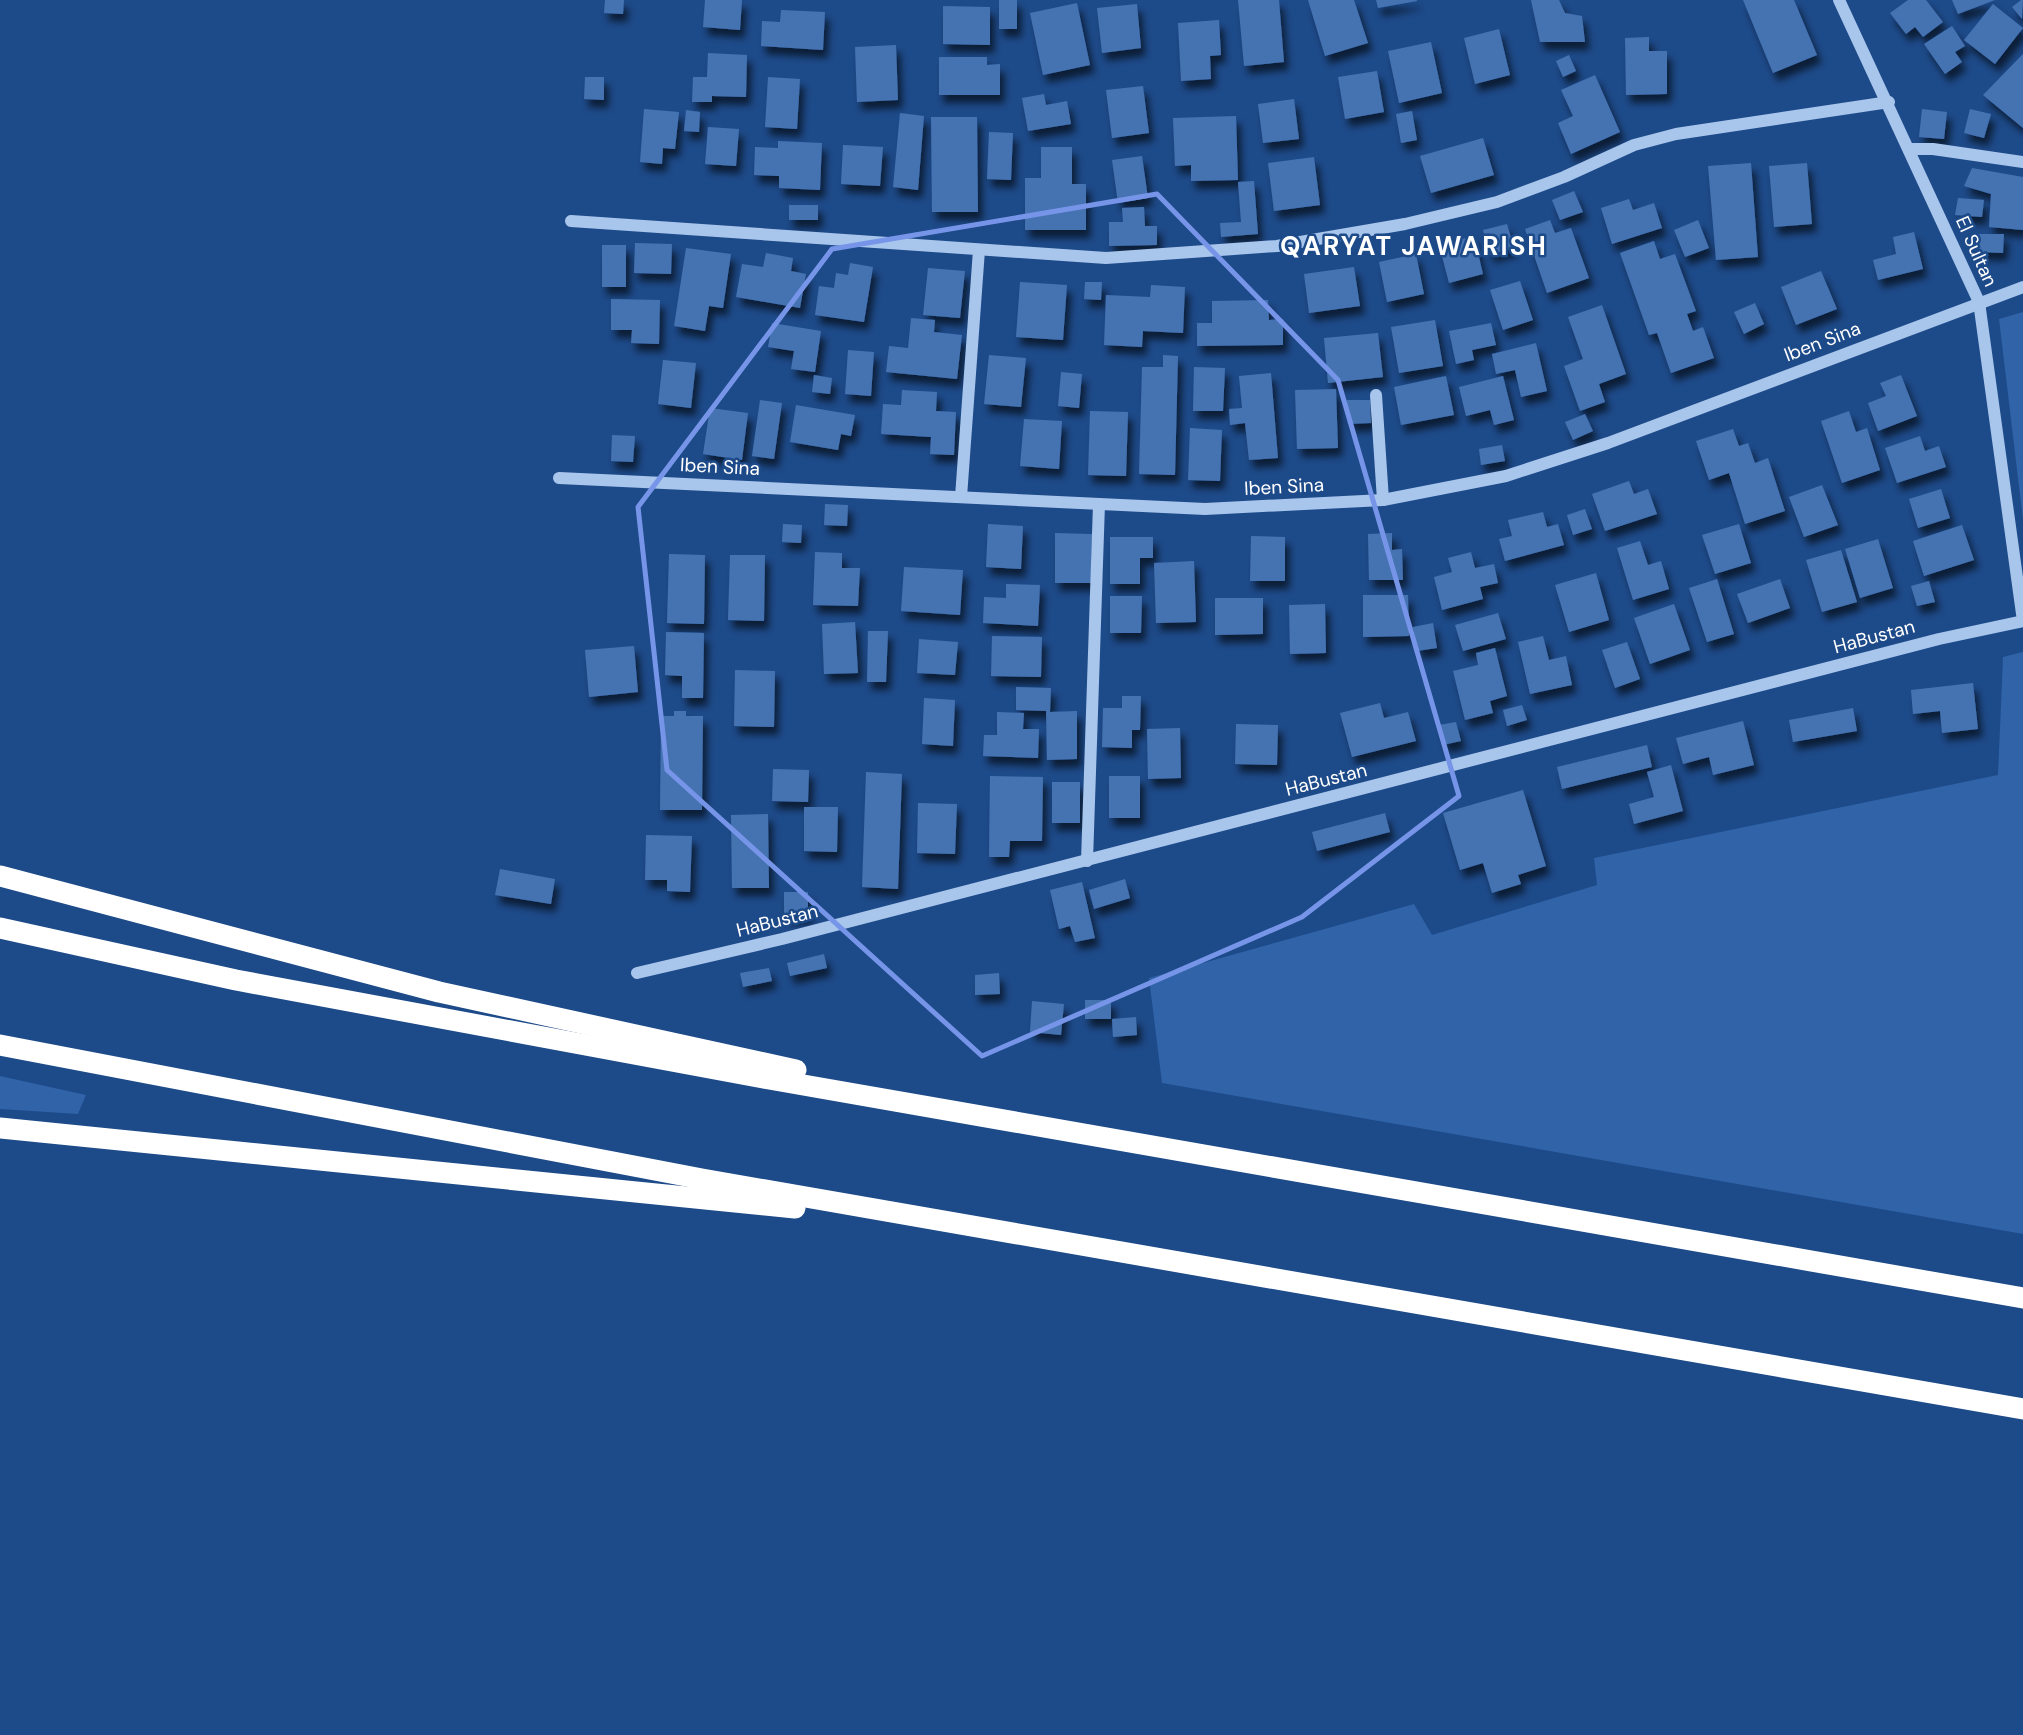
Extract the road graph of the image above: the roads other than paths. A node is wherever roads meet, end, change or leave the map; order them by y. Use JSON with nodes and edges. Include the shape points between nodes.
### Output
{"nodes":[{"id":1,"x":1839,"y":0,"type":"edge"},
{"id":2,"x":1889,"y":102,"type":"junction"},
{"id":3,"x":1911,"y":149,"type":"junction"},
{"id":4,"x":2023,"y":162,"type":"edge"},
{"id":5,"x":571,"y":221,"type":"dead end"},
{"id":6,"x":979,"y":250,"type":"junction"},
{"id":7,"x":2023,"y":288,"type":"edge"},
{"id":8,"x":1979,"y":302,"type":"junction"},
{"id":9,"x":1376,"y":396,"type":"dead end"},
{"id":10,"x":559,"y":478,"type":"dead end"},
{"id":11,"x":961,"y":497,"type":"junction"},
{"id":12,"x":1382,"y":500,"type":"junction"},
{"id":13,"x":1099,"y":504,"type":"junction"},
{"id":14,"x":2023,"y":621,"type":"edge"},
{"id":15,"x":1087,"y":861,"type":"junction"},
{"id":16,"x":0,"y":876,"type":"edge"},
{"id":17,"x":0,"y":928,"type":"edge"},
{"id":18,"x":638,"y":973,"type":"dead end"},
{"id":19,"x":0,"y":1045,"type":"edge"},
{"id":20,"x":0,"y":1128,"type":"edge"},
{"id":21,"x":1096,"y":1135,"type":"junction"},
{"id":22,"x":962,"y":1226,"type":"junction"},
{"id":23,"x":2023,"y":1298,"type":"edge"},
{"id":24,"x":2023,"y":1409,"type":"edge"}],
"edges":[{"from":1,"to":2,"type":"street","name":"El Sultan"},
{"from":2,"to":3,"type":"street","name":"El Sultan"},
{"from":2,"to":6,"type":"street","via":[[1676,134],[1633,145],[1497,202],[1405,224],[1277,246],[1106,258]]},
{"from":3,"to":4,"type":"street"},
{"from":3,"to":8,"type":"street","name":"El Sultan"},
{"from":5,"to":6,"type":"street"},
{"from":6,"to":11,"type":"street"},
{"from":7,"to":8,"type":"street","name":"Iben Sina"},
{"from":8,"to":12,"type":"street","name":"Iben Sina","via":[[1608,443],[1506,476]]},
{"from":8,"to":14,"type":"street","name":"El Sultan"},
{"from":9,"to":12,"type":"street"},
{"from":10,"to":11,"type":"street","name":"Iben Sina"},
{"from":11,"to":13,"type":"street","name":"Iben Sina"},
{"from":12,"to":13,"type":"street","name":"Iben Sina","via":[[1205,509]]},
{"from":13,"to":15,"type":"street"},
{"from":14,"to":15,"type":"street","name":"HaBustan"},
{"from":15,"to":18,"type":"street","name":"HaBustan"},
{"from":16,"to":21,"type":"highway","via":[[439,992]]},
{"from":17,"to":21,"type":"highway","via":[[250,982]]},
{"from":19,"to":22,"type":"highway"},
{"from":20,"to":22,"type":"highway"},
{"from":21,"to":23,"type":"highway"},
{"from":22,"to":24,"type":"highway"}]}
